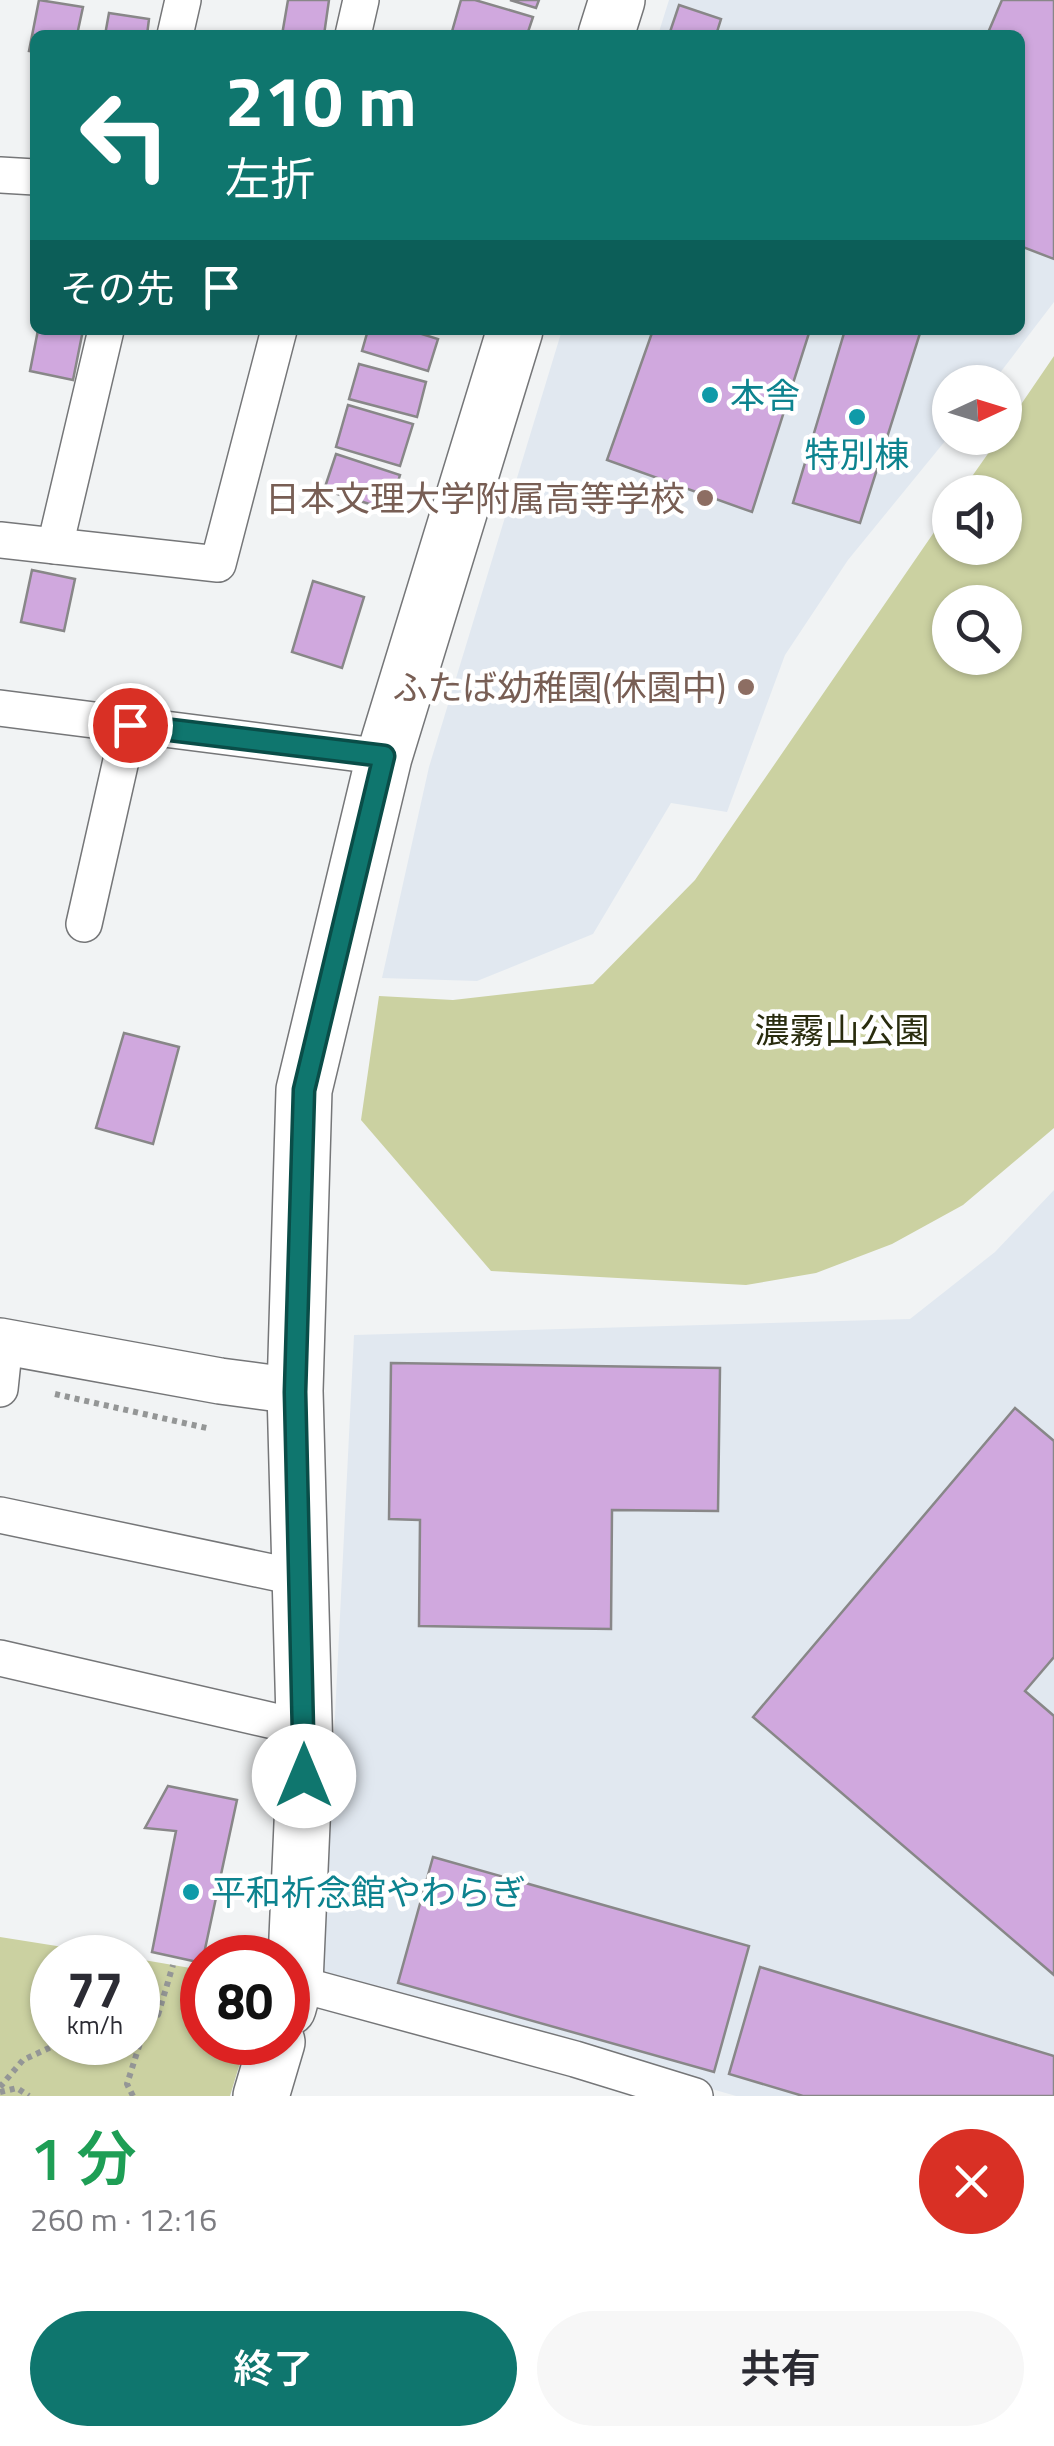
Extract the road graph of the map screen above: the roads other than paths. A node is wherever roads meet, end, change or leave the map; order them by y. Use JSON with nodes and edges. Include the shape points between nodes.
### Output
{"nodes":[{"id":1,"x":183,"y":0,"type":"edge"},
{"id":2,"x":361,"y":0,"type":"edge"},
{"id":3,"x":617,"y":0,"type":"edge"},
{"id":4,"x":176,"y":30,"type":"edge"},
{"id":5,"x":353,"y":30,"type":"edge"},
{"id":6,"x":608,"y":30,"type":"edge"},
{"id":7,"x":0,"y":174,"type":"edge"},
{"id":8,"x":30,"y":177,"type":"edge"},
{"id":9,"x":105,"y":335,"type":"edge"},
{"id":10,"x":278,"y":335,"type":"edge"},
{"id":11,"x":513,"y":335,"type":"edge"},
{"id":12,"x":0,"y":540,"type":"edge"},
{"id":13,"x":55,"y":546,"type":"junction"},
{"id":14,"x":0,"y":708,"type":"edge"},
{"id":15,"x":130,"y":725,"type":"junction"},
{"id":16,"x":384,"y":756,"type":"junction"},
{"id":17,"x":84,"y":924,"type":"dead end"},
{"id":18,"x":1,"y":1363,"type":"edge"},
{"id":19,"x":295,"y":1392,"type":"junction"},
{"id":20,"x":0,"y":1515,"type":"edge"},
{"id":21,"x":300,"y":1578,"type":"junction"},
{"id":22,"x":0,"y":1658,"type":"edge"},
{"id":23,"x":304,"y":1728,"type":"junction"},
{"id":24,"x":294,"y":1935,"type":"edge"},
{"id":25,"x":310,"y":2000,"type":"edge"},
{"id":26,"x":270,"y":2065,"type":"edge"},
{"id":27,"x":261,"y":2096,"type":"edge"},
{"id":28,"x":695,"y":2096,"type":"edge"}],
"edges":[{"from":1,"to":4,"type":"street"},
{"from":2,"to":5,"type":"street"},
{"from":3,"to":6,"type":"highway"},
{"from":7,"to":8,"type":"street"},
{"from":9,"to":13,"type":"street"},
{"from":10,"to":13,"type":"street","via":[[218,564]]},
{"from":11,"to":16,"type":"highway"},
{"from":12,"to":13,"type":"street"},
{"from":14,"to":15,"type":"street"},
{"from":15,"to":16,"type":"street"},
{"from":15,"to":17,"type":"street"},
{"from":16,"to":19,"type":"highway","via":[[304,1090]]},
{"from":18,"to":19,"type":"street"},
{"from":19,"to":21,"type":"highway"},
{"from":20,"to":21,"type":"street"},
{"from":21,"to":23,"type":"highway"},
{"from":22,"to":23,"type":"street"},
{"from":23,"to":24,"type":"highway"},
{"from":25,"to":28,"type":"street","via":[[575,2060]]},
{"from":26,"to":27,"type":"highway"}]}
